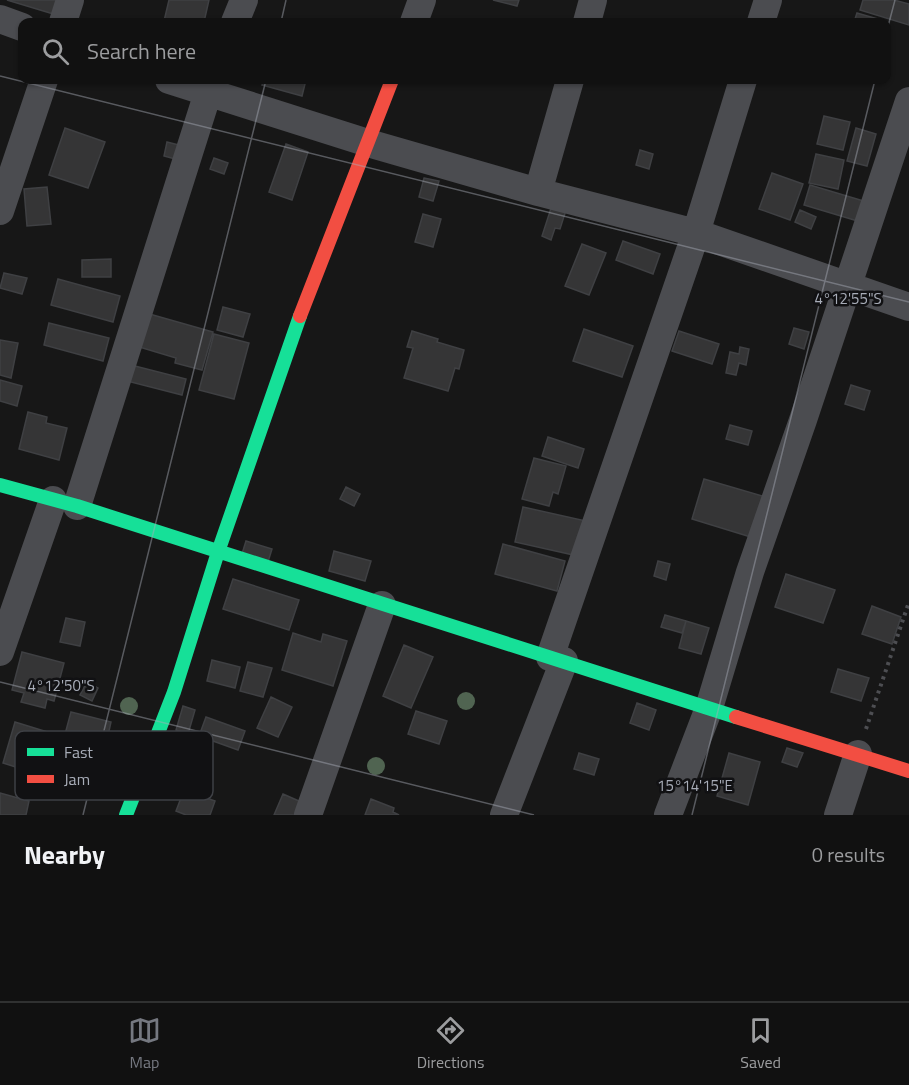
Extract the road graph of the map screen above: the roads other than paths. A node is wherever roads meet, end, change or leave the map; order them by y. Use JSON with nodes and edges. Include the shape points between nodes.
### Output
{"nodes":[{"id":1,"x":70,"y":0,"type":"edge"},
{"id":2,"x":244,"y":0,"type":"edge"},
{"id":3,"x":422,"y":0,"type":"edge"},
{"id":4,"x":593,"y":0,"type":"edge"},
{"id":5,"x":768,"y":0,"type":"edge"},
{"id":6,"x":64,"y":18,"type":"edge"},
{"id":7,"x":237,"y":18,"type":"edge"},
{"id":8,"x":415,"y":18,"type":"edge"},
{"id":9,"x":588,"y":18,"type":"edge"},
{"id":10,"x":762,"y":18,"type":"edge"},
{"id":11,"x":0,"y":19,"type":"edge"},
{"id":12,"x":18,"y":26,"type":"edge"},
{"id":13,"x":43,"y":84,"type":"edge"},
{"id":14,"x":390,"y":84,"type":"edge"},
{"id":15,"x":569,"y":84,"type":"edge"},
{"id":16,"x":742,"y":84,"type":"edge"},
{"id":17,"x":210,"y":86,"type":"edge"},
{"id":18,"x":909,"y":101,"type":"edge"},
{"id":19,"x":368,"y":143,"type":"junction"},
{"id":20,"x":538,"y":192,"type":"junction"},
{"id":21,"x":0,"y":211,"type":"edge"},
{"id":22,"x":696,"y":233,"type":"junction"},
{"id":23,"x":847,"y":285,"type":"junction"},
{"id":24,"x":909,"y":307,"type":"edge"},
{"id":25,"x":0,"y":485,"type":"edge"},
{"id":26,"x":65,"y":503,"type":"junction"},
{"id":27,"x":218,"y":552,"type":"junction"},
{"id":28,"x":382,"y":605,"type":"junction"},
{"id":29,"x":0,"y":652,"type":"edge"},
{"id":30,"x":557,"y":659,"type":"junction"},
{"id":31,"x":709,"y":708,"type":"junction"},
{"id":32,"x":159,"y":731,"type":"edge"},
{"id":33,"x":858,"y":754,"type":"junction"},
{"id":34,"x":909,"y":771,"type":"edge"},
{"id":35,"x":132,"y":800,"type":"edge"},
{"id":36,"x":126,"y":815,"type":"edge"},
{"id":37,"x":308,"y":815,"type":"edge"},
{"id":38,"x":504,"y":815,"type":"edge"},
{"id":39,"x":668,"y":815,"type":"edge"},
{"id":40,"x":838,"y":815,"type":"edge"}],
"edges":[{"from":1,"to":6,"type":"street"},
{"from":2,"to":7,"type":"street"},
{"from":3,"to":8,"type":"street"},
{"from":4,"to":9,"type":"street"},
{"from":5,"to":10,"type":"street"},
{"from":11,"to":12,"type":"street"},
{"from":13,"to":21,"type":"street"},
{"from":14,"to":19,"type":"street"},
{"from":15,"to":20,"type":"street"},
{"from":16,"to":22,"type":"street"},
{"from":17,"to":19,"type":"street"},
{"from":17,"to":26,"type":"street"},
{"from":18,"to":23,"type":"street"},
{"from":19,"to":20,"type":"street"},
{"from":19,"to":27,"type":"street","via":[[289,343]]},
{"from":20,"to":22,"type":"street"},
{"from":22,"to":23,"type":"street"},
{"from":22,"to":30,"type":"street"},
{"from":23,"to":24,"type":"street"},
{"from":23,"to":31,"type":"street","via":[[750,572]]},
{"from":25,"to":26,"type":"street"},
{"from":26,"to":27,"type":"street"},
{"from":26,"to":29,"type":"street"},
{"from":27,"to":28,"type":"street"},
{"from":27,"to":32,"type":"street"},
{"from":28,"to":30,"type":"street"},
{"from":28,"to":37,"type":"street"},
{"from":30,"to":31,"type":"street"},
{"from":30,"to":38,"type":"street"},
{"from":31,"to":33,"type":"street"},
{"from":31,"to":39,"type":"street"},
{"from":33,"to":34,"type":"street"},
{"from":33,"to":40,"type":"street"},
{"from":35,"to":36,"type":"street"}]}
